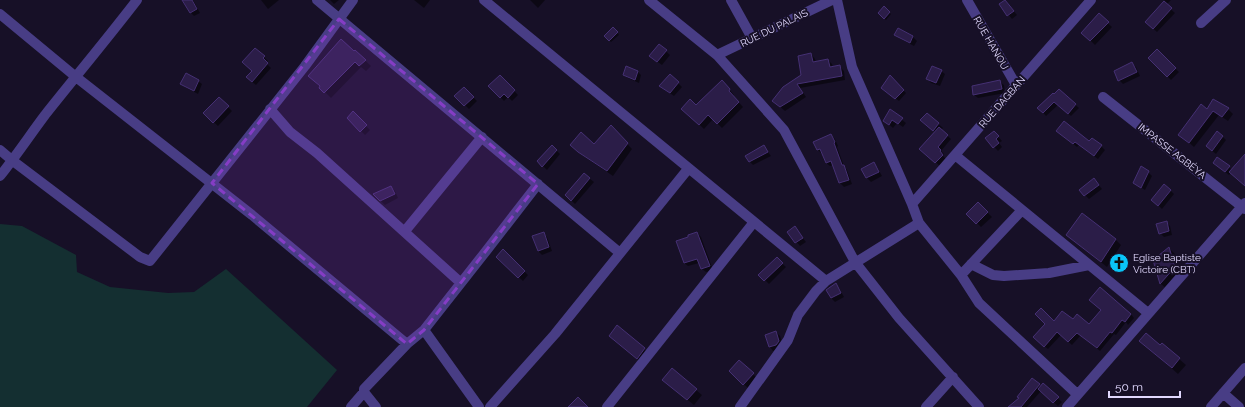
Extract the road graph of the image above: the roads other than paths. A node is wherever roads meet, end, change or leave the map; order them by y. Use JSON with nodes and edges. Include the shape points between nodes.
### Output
{"nodes":[{"id":1,"x":137,"y":0,"type":"edge"},
{"id":2,"x":317,"y":0,"type":"edge"},
{"id":3,"x":353,"y":0,"type":"edge"},
{"id":4,"x":484,"y":0,"type":"edge"},
{"id":5,"x":649,"y":0,"type":"edge"},
{"id":6,"x":731,"y":0,"type":"edge"},
{"id":7,"x":832,"y":0,"type":"edge"},
{"id":8,"x":837,"y":0,"type":"edge"},
{"id":9,"x":967,"y":0,"type":"edge"},
{"id":10,"x":1226,"y":0,"type":"edge"},
{"id":11,"x":1089,"y":1,"type":"edge"},
{"id":12,"x":0,"y":14,"type":"edge"},
{"id":13,"x":339,"y":19,"type":"junction"},
{"id":14,"x":1201,"y":23,"type":"dead end"},
{"id":15,"x":752,"y":38,"type":"junction"},
{"id":16,"x":717,"y":55,"type":"junction"},
{"id":17,"x":76,"y":77,"type":"junction"},
{"id":18,"x":1016,"y":85,"type":"junction"},
{"id":19,"x":1103,"y":97,"type":"dead end"},
{"id":20,"x":270,"y":109,"type":"junction"},
{"id":21,"x":482,"y":138,"type":"junction"},
{"id":22,"x":0,"y":150,"type":"edge"},
{"id":23,"x":955,"y":155,"type":"junction"},
{"id":24,"x":12,"y":161,"type":"junction"},
{"id":25,"x":688,"y":169,"type":"junction"},
{"id":26,"x":0,"y":176,"type":"edge"},
{"id":27,"x":212,"y":183,"type":"junction"},
{"id":28,"x":538,"y":184,"type":"junction"},
{"id":29,"x":912,"y":204,"type":"junction"},
{"id":30,"x":1244,"y":206,"type":"edge"},
{"id":31,"x":1022,"y":210,"type":"junction"},
{"id":32,"x":754,"y":222,"type":"junction"},
{"id":33,"x":919,"y":223,"type":"junction"},
{"id":34,"x":405,"y":232,"type":"junction"},
{"id":35,"x":620,"y":253,"type":"junction"},
{"id":36,"x":855,"y":262,"type":"junction"},
{"id":37,"x":971,"y":264,"type":"junction"},
{"id":38,"x":1089,"y":265,"type":"junction"},
{"id":39,"x":960,"y":275,"type":"junction"},
{"id":40,"x":826,"y":281,"type":"junction"},
{"id":41,"x":462,"y":283,"type":"junction"},
{"id":42,"x":1148,"y":313,"type":"junction"},
{"id":43,"x":424,"y":330,"type":"junction"},
{"id":44,"x":407,"y":344,"type":"junction"},
{"id":45,"x":1245,"y":368,"type":"edge"},
{"id":46,"x":953,"y":377,"type":"junction"},
{"id":47,"x":364,"y":392,"type":"junction"},
{"id":48,"x":1077,"y":394,"type":"junction"},
{"id":49,"x":1223,"y":394,"type":"junction"},
{"id":50,"x":1070,"y":406,"type":"edge"},
{"id":51,"x":350,"y":407,"type":"edge"},
{"id":52,"x":376,"y":407,"type":"edge"},
{"id":53,"x":479,"y":407,"type":"edge"},
{"id":54,"x":490,"y":407,"type":"edge"},
{"id":55,"x":607,"y":407,"type":"edge"},
{"id":56,"x":740,"y":407,"type":"edge"},
{"id":57,"x":926,"y":407,"type":"edge"},
{"id":58,"x":979,"y":407,"type":"edge"},
{"id":59,"x":1211,"y":407,"type":"edge"},
{"id":60,"x":1239,"y":407,"type":"edge"}],
"edges":[{"from":1,"to":17,"type":"street"},
{"from":2,"to":13,"type":"street"},
{"from":3,"to":13,"type":"street"},
{"from":4,"to":25,"type":"street"},
{"from":5,"to":16,"type":"street"},
{"from":6,"to":15,"type":"street"},
{"from":7,"to":15,"type":"street","name":"RUE DU PALAIS"},
{"from":8,"to":29,"type":"street","via":[[852,68]]},
{"from":9,"to":18,"type":"street","name":"RUE HANOU"},
{"from":10,"to":14,"type":"street"},
{"from":11,"to":18,"type":"street","name":"RUE DAGBAN"},
{"from":12,"to":17,"type":"street"},
{"from":13,"to":20,"type":"street"},
{"from":13,"to":21,"type":"street"},
{"from":15,"to":16,"type":"street","name":"RUE DU PALAIS"},
{"from":16,"to":36,"type":"street","via":[[784,130]]},
{"from":17,"to":24,"type":"street"},
{"from":17,"to":27,"type":"street"},
{"from":18,"to":23,"type":"street","name":"RUE DAGBAN"},
{"from":19,"to":30,"type":"street","name":"IMPASSE AGBÉYA"},
{"from":20,"to":27,"type":"street"},
{"from":20,"to":34,"type":"street","via":[[290,132]]},
{"from":21,"to":28,"type":"street"},
{"from":21,"to":34,"type":"street"},
{"from":22,"to":24,"type":"street"},
{"from":23,"to":29,"type":"street","name":"RUE DAGBAN"},
{"from":23,"to":31,"type":"street"},
{"from":24,"to":26,"type":"street"},
{"from":24,"to":27,"type":"street","via":[[148,261]]},
{"from":25,"to":32,"type":"street"},
{"from":25,"to":35,"type":"street"},
{"from":27,"to":44,"type":"street"},
{"from":28,"to":35,"type":"street"},
{"from":28,"to":41,"type":"street"},
{"from":29,"to":33,"type":"street"},
{"from":30,"to":42,"type":"street"},
{"from":31,"to":37,"type":"street"},
{"from":31,"to":38,"type":"street"},
{"from":32,"to":40,"type":"street"},
{"from":32,"to":55,"type":"street"},
{"from":33,"to":36,"type":"street"},
{"from":33,"to":39,"type":"street"},
{"from":34,"to":41,"type":"street"},
{"from":35,"to":54,"type":"street","via":[[555,334]]},
{"from":36,"to":40,"type":"street"},
{"from":36,"to":46,"type":"street","via":[[899,318]]},
{"from":37,"to":38,"type":"street","via":[[993,275],[1004,276],[1049,273]]},
{"from":37,"to":39,"type":"street"},
{"from":38,"to":42,"type":"street"},
{"from":39,"to":48,"type":"street","via":[[979,302]]},
{"from":40,"to":56,"type":"street","via":[[798,315],[788,340]]},
{"from":41,"to":43,"type":"street"},
{"from":42,"to":48,"type":"street"},
{"from":43,"to":44,"type":"street"},
{"from":43,"to":53,"type":"street"},
{"from":44,"to":47,"type":"street","via":[[364,389]]},
{"from":45,"to":49,"type":"street"},
{"from":46,"to":57,"type":"street"},
{"from":46,"to":58,"type":"street"},
{"from":47,"to":51,"type":"street"},
{"from":47,"to":52,"type":"street"},
{"from":48,"to":50,"type":"street"},
{"from":49,"to":59,"type":"street"},
{"from":49,"to":60,"type":"street"}]}
